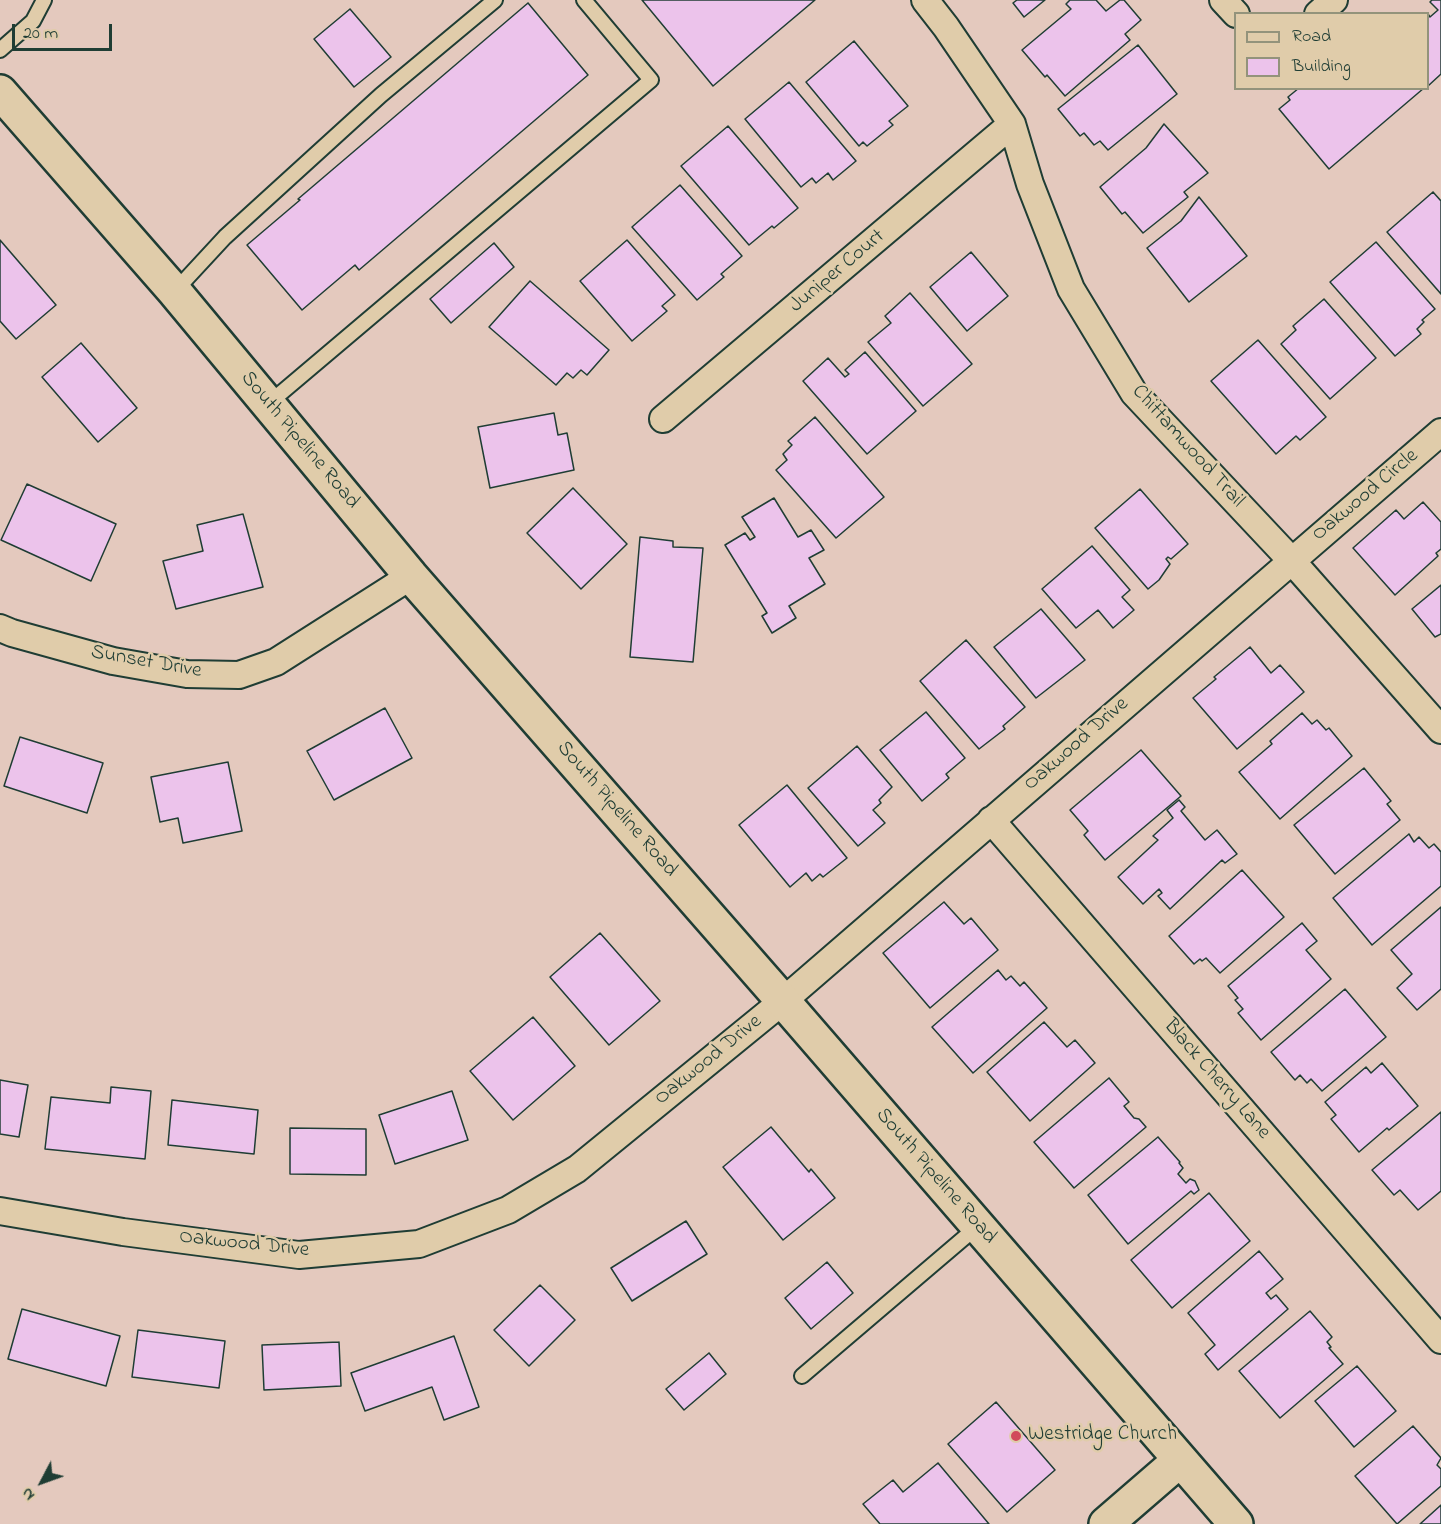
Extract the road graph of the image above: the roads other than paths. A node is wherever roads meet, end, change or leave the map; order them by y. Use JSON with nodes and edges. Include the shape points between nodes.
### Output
{"nodes":[{"id":1,"x":44,"y":0,"type":"edge"},
{"id":2,"x":495,"y":0,"type":"edge"},
{"id":3,"x":584,"y":0,"type":"edge"},
{"id":4,"x":925,"y":0,"type":"edge"},
{"id":5,"x":1223,"y":0,"type":"edge"},
{"id":6,"x":1334,"y":0,"type":"edge"},
{"id":7,"x":1234,"y":12,"type":"edge"},
{"id":8,"x":1320,"y":12,"type":"edge"},
{"id":9,"x":0,"y":50,"type":"edge"},
{"id":10,"x":0,"y":92,"type":"edge"},
{"id":11,"x":1012,"y":124,"type":"junction"},
{"id":12,"x":175,"y":292,"type":"junction"},
{"id":13,"x":268,"y":404,"type":"junction"},
{"id":14,"x":663,"y":419,"type":"dead end"},
{"id":15,"x":1441,"y":432,"type":"edge"},
{"id":16,"x":1291,"y":560,"type":"junction"},
{"id":17,"x":411,"y":576,"type":"junction"},
{"id":18,"x":0,"y":628,"type":"edge"},
{"id":19,"x":1441,"y":729,"type":"edge"},
{"id":20,"x":991,"y":820,"type":"junction"},
{"id":21,"x":783,"y":1001,"type":"junction"},
{"id":22,"x":0,"y":1211,"type":"edge"},
{"id":23,"x":978,"y":1226,"type":"junction"},
{"id":24,"x":1441,"y":1340,"type":"edge"},
{"id":25,"x":802,"y":1376,"type":"dead end"},
{"id":26,"x":1180,"y":1460,"type":"junction"},
{"id":27,"x":1106,"y":1524,"type":"edge"},
{"id":28,"x":1236,"y":1524,"type":"edge"}],
"edges":[{"from":1,"to":9,"type":"lane","via":[[33,21]]},
{"from":2,"to":12,"type":"lane","via":[[372,103],[225,237]]},
{"from":3,"to":13,"type":"lane","via":[[651,80]]},
{"from":4,"to":11,"type":"street","name":"Chittamwood Trail"},
{"from":5,"to":7,"type":"street"},
{"from":6,"to":8,"type":"street"},
{"from":10,"to":12,"type":"street","name":"South Pipeline Road"},
{"from":11,"to":14,"type":"street","name":"Juniper Court"},
{"from":11,"to":16,"type":"street","name":"Chittamwood Trail","via":[[1029,184],[1071,289],[1134,393]]},
{"from":12,"to":13,"type":"street","name":"South Pipeline Road"},
{"from":13,"to":17,"type":"street","name":"South Pipeline Road"},
{"from":15,"to":16,"type":"street","name":"Oakwood Circle"},
{"from":16,"to":19,"type":"street","name":"Chittamwood Trail"},
{"from":16,"to":20,"type":"street","name":"Oakwood Drive"},
{"from":17,"to":18,"type":"street","name":"Sunset Drive","via":[[276,662],[239,675],[187,674],[113,661]]},
{"from":17,"to":21,"type":"street","name":"South Pipeline Road"},
{"from":20,"to":21,"type":"street","name":"Oakwood Drive"},
{"from":20,"to":24,"type":"street","name":"Black Cherry Lane"},
{"from":21,"to":22,"type":"street","name":"Oakwood Drive","via":[[577,1169],[508,1209],[419,1244],[299,1255]]},
{"from":21,"to":23,"type":"street","name":"South Pipeline Road"},
{"from":23,"to":25,"type":"lane"},
{"from":23,"to":26,"type":"street","name":"South Pipeline Road"},
{"from":26,"to":27,"type":"street"},
{"from":26,"to":28,"type":"street","name":"South Pipeline Road"}]}
